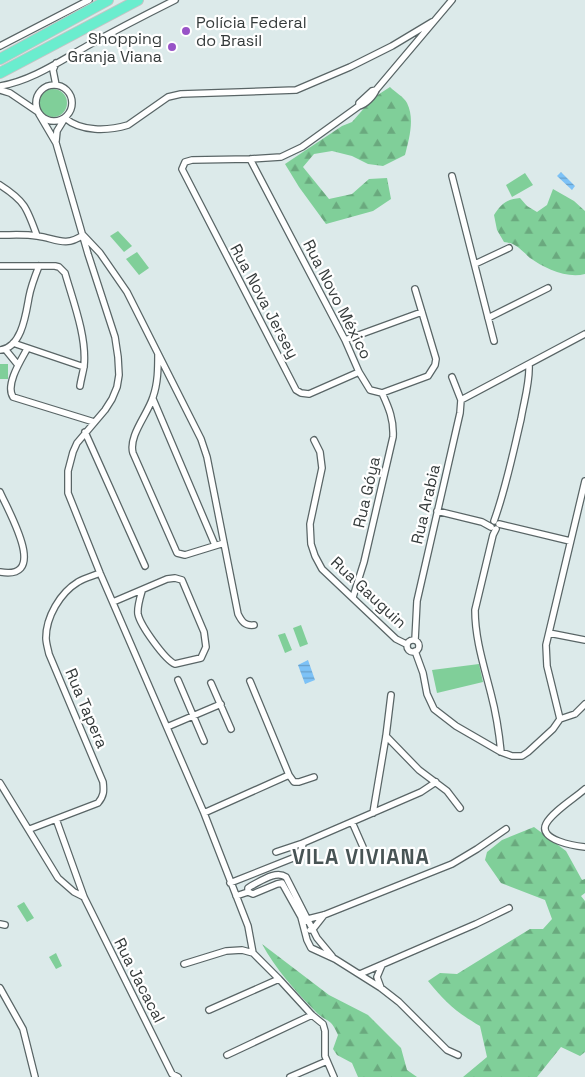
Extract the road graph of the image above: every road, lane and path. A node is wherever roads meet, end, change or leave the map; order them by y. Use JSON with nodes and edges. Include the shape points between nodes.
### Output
{"nodes":[{"id":1,"x":89,"y":0,"type":"edge"},
{"id":2,"x":108,"y":0,"type":"edge"},
{"id":3,"x":138,"y":0,"type":"edge"},
{"id":4,"x":175,"y":0,"type":"edge"},
{"id":5,"x":452,"y":0,"type":"edge"},
{"id":6,"x":432,"y":22,"type":"junction"},
{"id":7,"x":0,"y":46,"type":"edge"},
{"id":8,"x":0,"y":59,"type":"edge"},
{"id":9,"x":56,"y":63,"type":"junction"},
{"id":10,"x":0,"y":73,"type":"edge"},
{"id":11,"x":56,"y":86,"type":"junction"},
{"id":12,"x":0,"y":88,"type":"edge"},
{"id":13,"x":39,"y":113,"type":"junction"},
{"id":14,"x":65,"y":118,"type":"junction"},
{"id":15,"x":56,"y":143,"type":"junction"},
{"id":16,"x":250,"y":159,"type":"junction"},
{"id":17,"x":452,"y":176,"type":"dead end"},
{"id":18,"x":0,"y":185,"type":"edge"},
{"id":19,"x":0,"y":235,"type":"edge"},
{"id":20,"x":37,"y":236,"type":"junction"},
{"id":21,"x":83,"y":236,"type":"junction"},
{"id":22,"x":509,"y":248,"type":"dead end"},
{"id":23,"x":475,"y":264,"type":"junction"},
{"id":24,"x":0,"y":266,"type":"edge"},
{"id":25,"x":39,"y":266,"type":"junction"},
{"id":26,"x":548,"y":288,"type":"dead end"},
{"id":27,"x":415,"y":289,"type":"dead end"},
{"id":28,"x":422,"y":312,"type":"junction"},
{"id":29,"x":488,"y":318,"type":"junction"},
{"id":30,"x":583,"y":337,"type":"edge"},
{"id":31,"x":345,"y":340,"type":"junction"},
{"id":32,"x":494,"y":340,"type":"dead end"},
{"id":33,"x":13,"y":343,"type":"junction"},
{"id":34,"x":27,"y":349,"type":"junction"},
{"id":35,"x":2,"y":350,"type":"edge"},
{"id":36,"x":158,"y":351,"type":"junction"},
{"id":37,"x":18,"y":365,"type":"junction"},
{"id":38,"x":530,"y":365,"type":"junction"},
{"id":39,"x":84,"y":367,"type":"junction"},
{"id":40,"x":519,"y":370,"type":"junction"},
{"id":41,"x":359,"y":372,"type":"junction"},
{"id":42,"x":452,"y":377,"type":"dead end"},
{"id":43,"x":527,"y":380,"type":"junction"},
{"id":44,"x":80,"y":386,"type":"dead end"},
{"id":45,"x":382,"y":393,"type":"junction"},
{"id":46,"x":153,"y":399,"type":"junction"},
{"id":47,"x":461,"y":400,"type":"junction"},
{"id":48,"x":94,"y":422,"type":"junction"},
{"id":49,"x":85,"y":432,"type":"junction"},
{"id":50,"x":314,"y":440,"type":"dead end"},
{"id":51,"x":585,"y":481,"type":"edge"},
{"id":52,"x":0,"y":492,"type":"edge"},
{"id":53,"x":582,"y":502,"type":"edge"},
{"id":54,"x":437,"y":511,"type":"junction"},
{"id":55,"x":495,"y":525,"type":"junction"},
{"id":56,"x":570,"y":541,"type":"junction"},
{"id":57,"x":224,"y":543,"type":"junction"},
{"id":58,"x":215,"y":545,"type":"junction"},
{"id":59,"x":145,"y":566,"type":"dead end"},
{"id":60,"x":0,"y":572,"type":"edge"},
{"id":61,"x":100,"y":573,"type":"junction"},
{"id":62,"x":142,"y":591,"type":"junction"},
{"id":63,"x":352,"y":597,"type":"junction"},
{"id":64,"x":113,"y":602,"type":"junction"},
{"id":65,"x":254,"y":625,"type":"dead end"},
{"id":66,"x":549,"y":633,"type":"junction"},
{"id":67,"x":415,"y":640,"type":"junction"},
{"id":68,"x":585,"y":640,"type":"edge"},
{"id":69,"x":406,"y":644,"type":"junction"},
{"id":70,"x":415,"y":651,"type":"junction"},
{"id":71,"x":178,"y":680,"type":"dead end"},
{"id":72,"x":250,"y":681,"type":"dead end"},
{"id":73,"x":211,"y":682,"type":"dead end"},
{"id":74,"x":391,"y":695,"type":"dead end"},
{"id":75,"x":220,"y":704,"type":"junction"},
{"id":76,"x":585,"y":704,"type":"edge"},
{"id":77,"x":193,"y":716,"type":"junction"},
{"id":78,"x":560,"y":719,"type":"junction"},
{"id":79,"x":167,"y":727,"type":"junction"},
{"id":80,"x":231,"y":729,"type":"dead end"},
{"id":81,"x":386,"y":736,"type":"junction"},
{"id":82,"x":204,"y":741,"type":"dead end"},
{"id":83,"x":501,"y":752,"type":"junction"},
{"id":84,"x":289,"y":775,"type":"junction"},
{"id":85,"x":314,"y":777,"type":"dead end"},
{"id":86,"x":436,"y":782,"type":"junction"},
{"id":87,"x":0,"y":783,"type":"edge"},
{"id":88,"x":585,"y":790,"type":"edge"},
{"id":89,"x":460,"y":808,"type":"dead end"},
{"id":90,"x":204,"y":813,"type":"junction"},
{"id":91,"x":373,"y":814,"type":"junction"},
{"id":92,"x":56,"y":819,"type":"junction"},
{"id":93,"x":352,"y":822,"type":"junction"},
{"id":94,"x":30,"y":829,"type":"junction"},
{"id":95,"x":506,"y":829,"type":"dead end"},
{"id":96,"x":303,"y":843,"type":"junction"},
{"id":97,"x":364,"y":847,"type":"dead end"},
{"id":98,"x":585,"y":847,"type":"edge"},
{"id":99,"x":276,"y":852,"type":"dead end"},
{"id":100,"x":230,"y":883,"type":"junction"},
{"id":101,"x":254,"y":885,"type":"junction"},
{"id":102,"x":248,"y":892,"type":"junction"},
{"id":103,"x":258,"y":892,"type":"junction"},
{"id":104,"x":236,"y":896,"type":"junction"},
{"id":105,"x":84,"y":897,"type":"junction"},
{"id":106,"x":509,"y":908,"type":"dead end"},
{"id":107,"x":324,"y":915,"type":"junction"},
{"id":108,"x":305,"y":921,"type":"junction"},
{"id":109,"x":313,"y":929,"type":"junction"},
{"id":110,"x":305,"y":930,"type":"junction"},
{"id":111,"x":322,"y":945,"type":"junction"},
{"id":112,"x":311,"y":948,"type":"junction"},
{"id":113,"x":253,"y":953,"type":"junction"},
{"id":114,"x":335,"y":959,"type":"junction"},
{"id":115,"x":184,"y":964,"type":"dead end"},
{"id":116,"x":382,"y":965,"type":"junction"},
{"id":117,"x":360,"y":974,"type":"junction"},
{"id":118,"x":279,"y":979,"type":"junction"},
{"id":119,"x":0,"y":988,"type":"edge"},
{"id":120,"x":380,"y":988,"type":"junction"},
{"id":121,"x":209,"y":1010,"type":"dead end"},
{"id":122,"x":312,"y":1015,"type":"junction"},
{"id":123,"x":227,"y":1055,"type":"dead end"},
{"id":124,"x":458,"y":1055,"type":"dead end"},
{"id":125,"x":327,"y":1061,"type":"junction"},
{"id":126,"x":33,"y":1070,"type":"junction"},
{"id":127,"x":174,"y":1076,"type":"edge"},
{"id":128,"x":35,"y":1077,"type":"edge"},
{"id":129,"x":40,"y":1077,"type":"edge"},
{"id":130,"x":290,"y":1077,"type":"edge"},
{"id":131,"x":334,"y":1077,"type":"edge"}],
"edges":[{"from":1,"to":7,"type":"street"},
{"from":2,"to":8,"type":"highway"},
{"from":3,"to":10,"type":"highway"},
{"from":4,"to":9,"type":"street"},
{"from":5,"to":6,"type":"street"},
{"from":6,"to":14,"type":"street","via":[[350,67],[296,90],[180,94],[168,97],[121,127],[88,128]]},
{"from":6,"to":16,"type":"street","via":[[376,90],[340,122],[288,154]]},
{"from":9,"to":11,"type":"street","via":[[53,70]]},
{"from":9,"to":12,"type":"street"},
{"from":11,"to":13,"type":"street","via":[[46,87],[39,93],[36,102]]},
{"from":11,"to":14,"type":"street","via":[[67,91],[72,101],[72,108]]},
{"from":12,"to":13,"type":"street"},
{"from":13,"to":14,"type":"street","via":[[48,120]]},
{"from":13,"to":15,"type":"street"},
{"from":14,"to":15,"type":"street","via":[[57,131]]},
{"from":15,"to":21,"type":"street"},
{"from":16,"to":31,"type":"street","name":"Rua Novo México"},
{"from":16,"to":41,"type":"street","name":"Rua Nova Jersey","via":[[192,160],[185,162],[182,169],[296,390],[309,394]]},
{"from":17,"to":23,"type":"street"},
{"from":18,"to":20,"type":"street","via":[[22,201]]},
{"from":19,"to":20,"type":"street"},
{"from":20,"to":21,"type":"street","via":[[70,242]]},
{"from":21,"to":36,"type":"street","via":[[100,253],[128,292]]},
{"from":21,"to":48,"type":"street","via":[[118,358],[117,387],[105,410]]},
{"from":22,"to":23,"type":"street"},
{"from":23,"to":29,"type":"street"},
{"from":24,"to":25,"type":"street"},
{"from":25,"to":33,"type":"street","via":[[26,317]]},
{"from":25,"to":39,"type":"street","via":[[59,267],[65,273],[82,336]]},
{"from":26,"to":29,"type":"street"},
{"from":27,"to":28,"type":"street"},
{"from":28,"to":31,"type":"street"},
{"from":28,"to":45,"type":"street","via":[[436,359],[432,370],[428,376]]},
{"from":29,"to":32,"type":"street"},
{"from":30,"to":38,"type":"street"},
{"from":31,"to":41,"type":"street","name":"Rua Novo México"},
{"from":33,"to":34,"type":"street"},
{"from":33,"to":35,"type":"street"},
{"from":34,"to":37,"type":"street"},
{"from":34,"to":39,"type":"street"},
{"from":35,"to":37,"type":"street"},
{"from":36,"to":46,"type":"street"},
{"from":36,"to":57,"type":"street","via":[[202,438]]},
{"from":37,"to":48,"type":"street","via":[[11,388],[13,398]]},
{"from":38,"to":40,"type":"street"},
{"from":38,"to":43,"type":"street"},
{"from":39,"to":44,"type":"street"},
{"from":40,"to":43,"type":"street"},
{"from":40,"to":47,"type":"street"},
{"from":41,"to":45,"type":"street","name":"Rua Novo México","via":[[370,390]]},
{"from":42,"to":47,"type":"street"},
{"from":43,"to":55,"type":"street"},
{"from":45,"to":63,"type":"street","name":"Rua Góya","via":[[392,417],[393,437],[364,562]]},
{"from":46,"to":58,"type":"street"},
{"from":46,"to":58,"type":"street","via":[[132,440],[132,448],[175,551],[185,555]]},
{"from":47,"to":54,"type":"street","name":"Rua Arabia"},
{"from":48,"to":49,"type":"street"},
{"from":49,"to":59,"type":"street"},
{"from":49,"to":61,"type":"street","via":[[70,461],[68,493]]},
{"from":50,"to":63,"type":"street","name":"Rua Gauguin","via":[[322,468],[310,524],[311,544],[322,569]]},
{"from":51,"to":53,"type":"street"},
{"from":52,"to":60,"type":"street","via":[[25,557],[16,573]]},
{"from":53,"to":56,"type":"street"},
{"from":54,"to":55,"type":"street"},
{"from":54,"to":67,"type":"street","name":"Rua Arabia","via":[[417,601]]},
{"from":55,"to":56,"type":"street"},
{"from":55,"to":83,"type":"street","via":[[475,610],[475,627],[492,696]]},
{"from":56,"to":66,"type":"street"},
{"from":57,"to":58,"type":"street"},
{"from":57,"to":65,"type":"street","via":[[238,614],[245,624]]},
{"from":61,"to":64,"type":"street"},
{"from":61,"to":92,"type":"street","name":"Rua Tapera","via":[[64,593],[54,609],[46,637],[49,654],[103,782],[103,798],[98,803]]},
{"from":62,"to":62,"type":"street","via":[[139,616],[158,650],[175,664],[201,658],[206,647],[204,632],[182,580],[167,579]]},
{"from":62,"to":64,"type":"street"},
{"from":63,"to":69,"type":"street","name":"Rua Gauguin","via":[[396,639]]},
{"from":64,"to":79,"type":"street"},
{"from":66,"to":68,"type":"street"},
{"from":66,"to":78,"type":"street","via":[[547,666]]},
{"from":67,"to":69,"type":"street"},
{"from":67,"to":70,"type":"street","name":"Rua Arabia","via":[[419,645]]},
{"from":69,"to":70,"type":"street","via":[[408,650]]},
{"from":70,"to":83,"type":"street","name":"Rua Arabia","via":[[434,709]]},
{"from":71,"to":77,"type":"street"},
{"from":72,"to":84,"type":"street"},
{"from":73,"to":75,"type":"street"},
{"from":74,"to":81,"type":"street"},
{"from":75,"to":77,"type":"street"},
{"from":75,"to":80,"type":"street"},
{"from":76,"to":78,"type":"street","via":[[575,714]]},
{"from":77,"to":79,"type":"street"},
{"from":77,"to":82,"type":"street"},
{"from":78,"to":83,"type":"street","via":[[528,752],[517,756]]},
{"from":79,"to":90,"type":"street"},
{"from":81,"to":86,"type":"street","via":[[419,770]]},
{"from":81,"to":91,"type":"street"},
{"from":84,"to":85,"type":"street","via":[[294,782]]},
{"from":84,"to":90,"type":"street"},
{"from":86,"to":89,"type":"street","via":[[452,795]]},
{"from":86,"to":91,"type":"street"},
{"from":87,"to":94,"type":"street"},
{"from":88,"to":98,"type":"street","via":[[551,817],[545,828],[549,836],[560,842]]},
{"from":90,"to":100,"type":"street"},
{"from":91,"to":93,"type":"street"},
{"from":92,"to":94,"type":"street","name":"Rua Tapera"},
{"from":92,"to":105,"type":"street","name":"Rua Jacacal"},
{"from":93,"to":96,"type":"street"},
{"from":93,"to":97,"type":"street"},
{"from":94,"to":105,"type":"street","via":[[58,878]]},
{"from":95,"to":107,"type":"street","via":[[452,864]]},
{"from":96,"to":99,"type":"street"},
{"from":96,"to":100,"type":"street","via":[[298,855]]},
{"from":100,"to":104,"type":"street"},
{"from":101,"to":102,"type":"street","via":[[248,888]]},
{"from":101,"to":103,"type":"street"},
{"from":101,"to":108,"type":"street","via":[[282,874]]},
{"from":102,"to":103,"type":"street"},
{"from":102,"to":104,"type":"street"},
{"from":103,"to":108,"type":"street","via":[[282,883]]},
{"from":104,"to":113,"type":"street","via":[[248,926]]},
{"from":105,"to":127,"type":"street","name":"Rua Jacacal"},
{"from":106,"to":116,"type":"street"},
{"from":107,"to":108,"type":"street"},
{"from":107,"to":109,"type":"street"},
{"from":108,"to":109,"type":"street"},
{"from":108,"to":110,"type":"street"},
{"from":109,"to":110,"type":"street"},
{"from":109,"to":111,"type":"street"},
{"from":110,"to":112,"type":"street"},
{"from":111,"to":112,"type":"street"},
{"from":111,"to":114,"type":"street"},
{"from":112,"to":114,"type":"street"},
{"from":113,"to":115,"type":"street","via":[[226,951]]},
{"from":113,"to":118,"type":"street"},
{"from":114,"to":117,"type":"street"},
{"from":116,"to":117,"type":"street"},
{"from":116,"to":120,"type":"street","via":[[378,977]]},
{"from":117,"to":120,"type":"street"},
{"from":118,"to":121,"type":"street"},
{"from":118,"to":122,"type":"street"},
{"from":119,"to":126,"type":"street","via":[[23,1029]]},
{"from":120,"to":124,"type":"street","via":[[399,1002],[447,1050]]},
{"from":122,"to":123,"type":"street"},
{"from":122,"to":125,"type":"street","via":[[325,1028]]},
{"from":125,"to":130,"type":"street"},
{"from":125,"to":131,"type":"street"},
{"from":126,"to":128,"type":"street"},
{"from":126,"to":129,"type":"street"}]}
